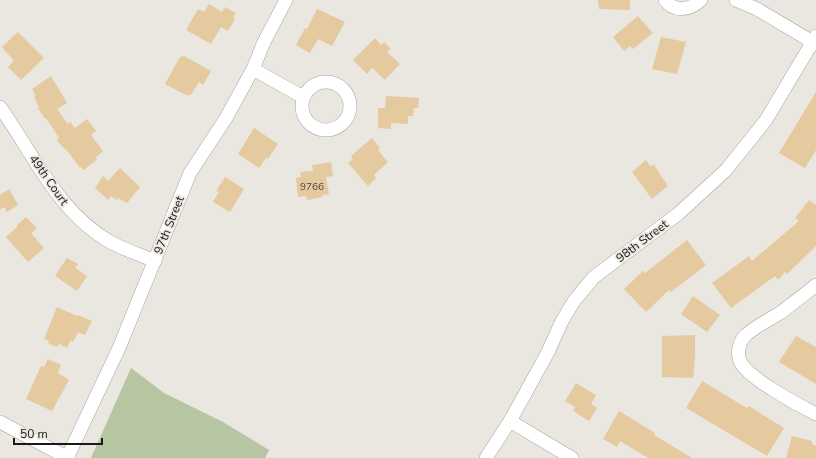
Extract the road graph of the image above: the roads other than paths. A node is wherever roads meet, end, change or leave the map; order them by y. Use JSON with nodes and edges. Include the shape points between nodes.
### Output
{"nodes":[{"id":1,"x":286,"y":0,"type":"edge"},
{"id":2,"x":665,"y":0,"type":"edge"},
{"id":3,"x":701,"y":0,"type":"edge"},
{"id":4,"x":736,"y":0,"type":"edge"},
{"id":5,"x":815,"y":41,"type":"edge"},
{"id":6,"x":253,"y":69,"type":"junction"},
{"id":7,"x":304,"y":96,"type":"dead end"},
{"id":8,"x":0,"y":107,"type":"edge"},
{"id":9,"x":155,"y":260,"type":"junction"},
{"id":10,"x":816,"y":285,"type":"edge"},
{"id":11,"x":816,"y":414,"type":"edge"},
{"id":12,"x":510,"y":421,"type":"junction"},
{"id":13,"x":0,"y":422,"type":"edge"},
{"id":14,"x":67,"y":458,"type":"edge"},
{"id":15,"x":486,"y":458,"type":"edge"},
{"id":16,"x":572,"y":458,"type":"edge"}],
"edges":[{"from":1,"to":6,"type":"street","name":"97th Street"},
{"from":2,"to":3,"type":"street","via":[[681,9],[696,5]]},
{"from":4,"to":5,"type":"street"},
{"from":5,"to":12,"type":"street","name":"98th Street","via":[[766,120],[726,170],[678,214],[594,277],[574,301]]},
{"from":6,"to":7,"type":"street"},
{"from":6,"to":9,"type":"street","name":"97th Street","via":[[226,118],[190,173]]},
{"from":8,"to":9,"type":"street","name":"49th Court","via":[[56,194],[70,210],[112,243]]},
{"from":9,"to":14,"type":"street","name":"97th Street","via":[[119,348]]},
{"from":10,"to":11,"type":"street","via":[[745,335],[738,353],[744,368],[750,373]]},
{"from":12,"to":15,"type":"street","name":"98th Street"},
{"from":12,"to":16,"type":"street"},
{"from":13,"to":14,"type":"street"}]}
